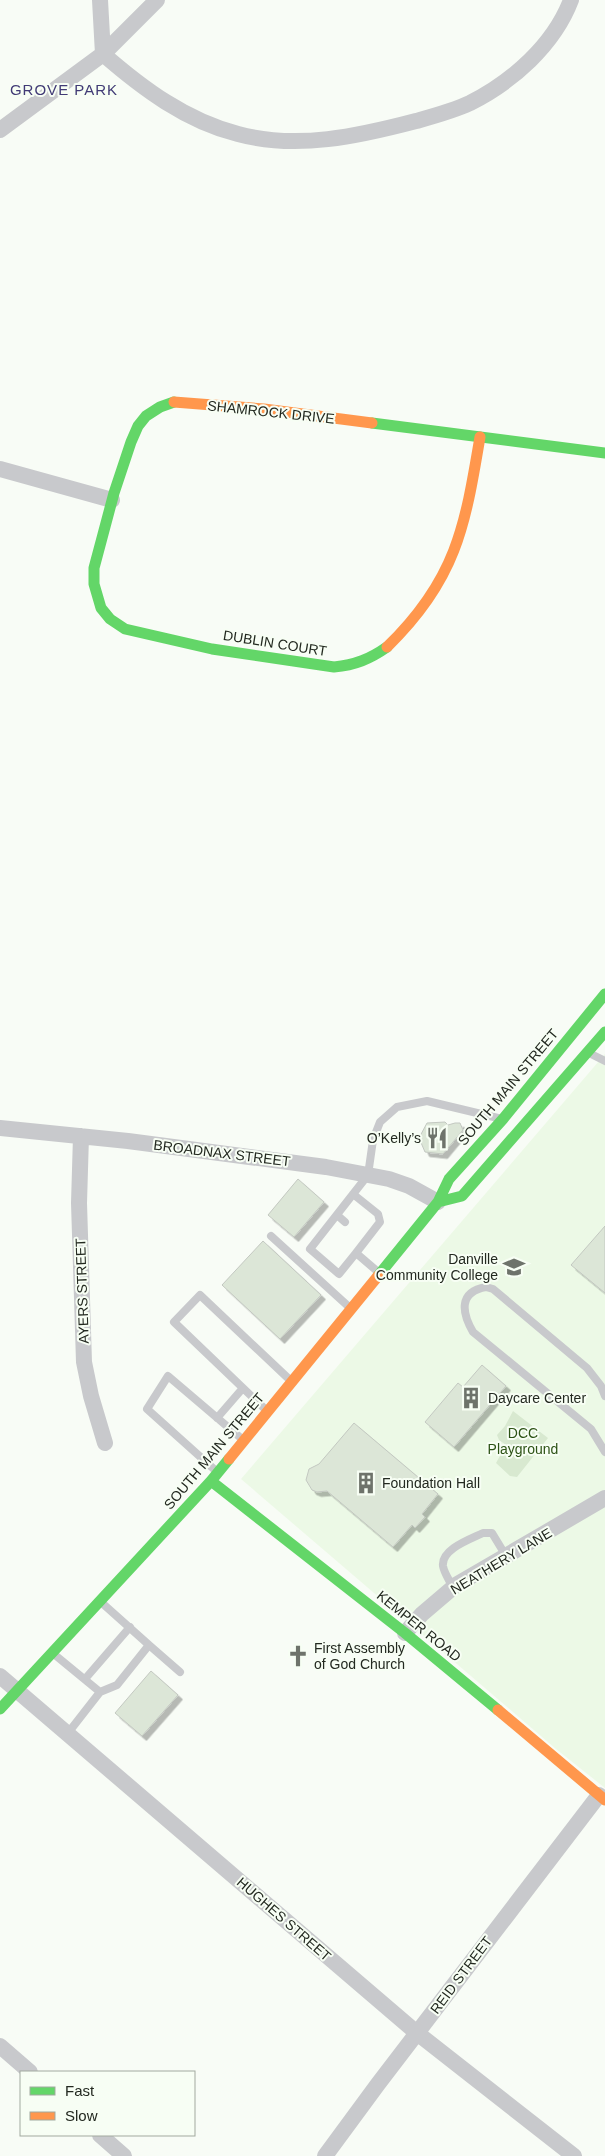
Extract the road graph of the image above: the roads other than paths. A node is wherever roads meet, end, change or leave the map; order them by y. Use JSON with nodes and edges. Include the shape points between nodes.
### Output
{"nodes":[{"id":1,"x":100,"y":0,"type":"edge"},
{"id":2,"x":158,"y":0,"type":"edge"},
{"id":3,"x":571,"y":0,"type":"edge"},
{"id":4,"x":102,"y":54,"type":"junction"},
{"id":5,"x":0,"y":130,"type":"edge"},
{"id":6,"x":480,"y":437,"type":"junction"},
{"id":7,"x":605,"y":453,"type":"edge"},
{"id":8,"x":0,"y":469,"type":"edge"},
{"id":9,"x":112,"y":500,"type":"junction"},
{"id":10,"x":605,"y":994,"type":"edge"},
{"id":11,"x":605,"y":1032,"type":"edge"},
{"id":12,"x":587,"y":1052,"type":"junction"},
{"id":13,"x":605,"y":1061,"type":"edge"},
{"id":14,"x":503,"y":1119,"type":"junction"},
{"id":15,"x":0,"y":1128,"type":"edge"},
{"id":16,"x":81,"y":1136,"type":"junction"},
{"id":17,"x":368,"y":1175,"type":"junction"},
{"id":18,"x":353,"y":1194,"type":"junction"},
{"id":19,"x":438,"y":1202,"type":"junction"},
{"id":20,"x":337,"y":1215,"type":"junction"},
{"id":21,"x":345,"y":1222,"type":"dead end"},
{"id":22,"x":359,"y":1234,"type":"dead end"},
{"id":23,"x":271,"y":1236,"type":"dead end"},
{"id":24,"x":320,"y":1236,"type":"junction"},
{"id":25,"x":366,"y":1240,"type":"junction"},
{"id":26,"x":328,"y":1242,"type":"dead end"},
{"id":27,"x":356,"y":1253,"type":"junction"},
{"id":28,"x":342,"y":1254,"type":"dead end"},
{"id":29,"x":350,"y":1260,"type":"junction"},
{"id":30,"x":380,"y":1274,"type":"junction"},
{"id":31,"x":351,"y":1309,"type":"junction"},
{"id":32,"x":292,"y":1381,"type":"junction"},
{"id":33,"x":603,"y":1384,"type":"edge"},
{"id":34,"x":243,"y":1388,"type":"junction"},
{"id":35,"x":605,"y":1396,"type":"edge"},
{"id":36,"x":268,"y":1411,"type":"junction"},
{"id":37,"x":217,"y":1418,"type":"junction"},
{"id":38,"x":244,"y":1440,"type":"junction"},
{"id":39,"x":105,"y":1443,"type":"dead end"},
{"id":40,"x":605,"y":1452,"type":"edge"},
{"id":41,"x":214,"y":1476,"type":"junction"},
{"id":42,"x":605,"y":1498,"type":"edge"},
{"id":43,"x":506,"y":1556,"type":"junction"},
{"id":44,"x":453,"y":1588,"type":"junction"},
{"id":45,"x":100,"y":1602,"type":"junction"},
{"id":46,"x":130,"y":1628,"type":"junction"},
{"id":47,"x":405,"y":1633,"type":"junction"},
{"id":48,"x":149,"y":1645,"type":"junction"},
{"id":49,"x":52,"y":1653,"type":"junction"},
{"id":50,"x":180,"y":1672,"type":"dead end"},
{"id":51,"x":0,"y":1676,"type":"edge"},
{"id":52,"x":85,"y":1678,"type":"junction"},
{"id":53,"x":17,"y":1691,"type":"junction"},
{"id":54,"x":100,"y":1692,"type":"junction"},
{"id":55,"x":0,"y":1709,"type":"edge"},
{"id":56,"x":68,"y":1733,"type":"junction"},
{"id":57,"x":602,"y":1797,"type":"edge"},
{"id":58,"x":417,"y":2033,"type":"junction"},
{"id":59,"x":0,"y":2046,"type":"edge"},
{"id":60,"x":29,"y":2071,"type":"edge"},
{"id":61,"x":101,"y":2136,"type":"edge"},
{"id":62,"x":124,"y":2156,"type":"edge"},
{"id":63,"x":326,"y":2156,"type":"edge"},
{"id":64,"x":574,"y":2156,"type":"edge"}],
"edges":[{"from":1,"to":4,"type":"street"},
{"from":2,"to":4,"type":"street"},
{"from":3,"to":4,"type":"street","via":[[557,27],[539,50],[495,89],[448,112],[345,137],[268,140],[215,127],[154,96]]},
{"from":4,"to":5,"type":"street"},
{"from":6,"to":7,"type":"street","name":"SHAMROCK DRIVE"},
{"from":6,"to":9,"type":"street","name":"SHAMROCK DRIVE","via":[[264,409],[172,402],[142,420]]},
{"from":6,"to":9,"type":"street","name":"DUBLIN COURT","via":[[469,504],[447,569],[408,626],[372,657],[352,665],[334,667],[297,663],[212,649],[132,632],[110,619],[97,600],[94,568]]},
{"from":8,"to":9,"type":"street"},
{"from":10,"to":14,"type":"street","name":"SOUTH MAIN STREET"},
{"from":11,"to":12,"type":"street"},
{"from":12,"to":13,"type":"lane"},
{"from":12,"to":19,"type":"street","via":[[462,1196]]},
{"from":14,"to":17,"type":"lane","via":[[427,1101],[397,1107],[380,1122],[373,1140]]},
{"from":14,"to":19,"type":"street","name":"SOUTH MAIN STREET","via":[[449,1179]]},
{"from":15,"to":16,"type":"street","name":"BROADNAX STREET"},
{"from":16,"to":17,"type":"street","name":"BROADNAX STREET"},
{"from":16,"to":39,"type":"street","name":"AYERS STREET","via":[[79,1203],[84,1362]]},
{"from":17,"to":18,"type":"lane"},
{"from":17,"to":19,"type":"street","name":"BROADNAX STREET","via":[[409,1186]]},
{"from":18,"to":20,"type":"lane"},
{"from":18,"to":25,"type":"lane","via":[[378,1214],[380,1222]]},
{"from":19,"to":30,"type":"street","name":"SOUTH MAIN STREET"},
{"from":20,"to":21,"type":"lane"},
{"from":20,"to":24,"type":"lane"},
{"from":22,"to":25,"type":"lane"},
{"from":23,"to":31,"type":"lane"},
{"from":24,"to":26,"type":"lane"},
{"from":24,"to":29,"type":"lane","via":[[310,1249],[339,1274]]},
{"from":25,"to":27,"type":"lane"},
{"from":27,"to":29,"type":"lane"},
{"from":27,"to":30,"type":"lane"},
{"from":28,"to":29,"type":"lane"},
{"from":30,"to":31,"type":"street","name":"SOUTH MAIN STREET"},
{"from":31,"to":32,"type":"street","name":"SOUTH MAIN STREET"},
{"from":32,"to":34,"type":"lane","via":[[200,1295],[174,1322]]},
{"from":32,"to":36,"type":"street","name":"SOUTH MAIN STREET"},
{"from":33,"to":35,"type":"lane"},
{"from":33,"to":40,"type":"lane","via":[[492,1289],[486,1287],[471,1292],[464,1309],[473,1332],[591,1429]]},
{"from":34,"to":36,"type":"lane"},
{"from":34,"to":37,"type":"lane"},
{"from":36,"to":38,"type":"street","name":"SOUTH MAIN STREET"},
{"from":37,"to":38,"type":"lane"},
{"from":37,"to":41,"type":"lane","via":[[168,1376],[146,1409]]},
{"from":38,"to":41,"type":"street","name":"SOUTH MAIN STREET"},
{"from":41,"to":45,"type":"street","name":"SOUTH MAIN STREET"},
{"from":41,"to":47,"type":"street","name":"KEMPER ROAD"},
{"from":42,"to":43,"type":"street","name":"NEATHERY LANE"},
{"from":43,"to":44,"type":"street","name":"NEATHERY LANE"},
{"from":43,"to":44,"type":"lane","via":[[492,1533],[488,1532],[450,1550],[443,1568]]},
{"from":44,"to":47,"type":"street","name":"NEATHERY LANE"},
{"from":45,"to":46,"type":"lane"},
{"from":45,"to":49,"type":"street","name":"SOUTH MAIN STREET"},
{"from":46,"to":48,"type":"lane"},
{"from":46,"to":52,"type":"lane"},
{"from":47,"to":57,"type":"street","name":"KEMPER ROAD"},
{"from":48,"to":50,"type":"lane"},
{"from":48,"to":54,"type":"lane","via":[[117,1685]]},
{"from":49,"to":52,"type":"lane"},
{"from":49,"to":53,"type":"street","name":"SOUTH MAIN STREET"},
{"from":51,"to":53,"type":"street","name":"HUGHES STREET"},
{"from":52,"to":54,"type":"lane"},
{"from":53,"to":55,"type":"street","name":"SOUTH MAIN STREET"},
{"from":53,"to":56,"type":"street","name":"HUGHES STREET"},
{"from":54,"to":56,"type":"lane"},
{"from":56,"to":58,"type":"street","name":"HUGHES STREET"},
{"from":57,"to":58,"type":"street","name":"REID STREET"},
{"from":58,"to":63,"type":"street","name":"REID STREET"},
{"from":58,"to":64,"type":"street","name":"HUGHES STREET"},
{"from":59,"to":60,"type":"street"},
{"from":61,"to":62,"type":"street"}]}
